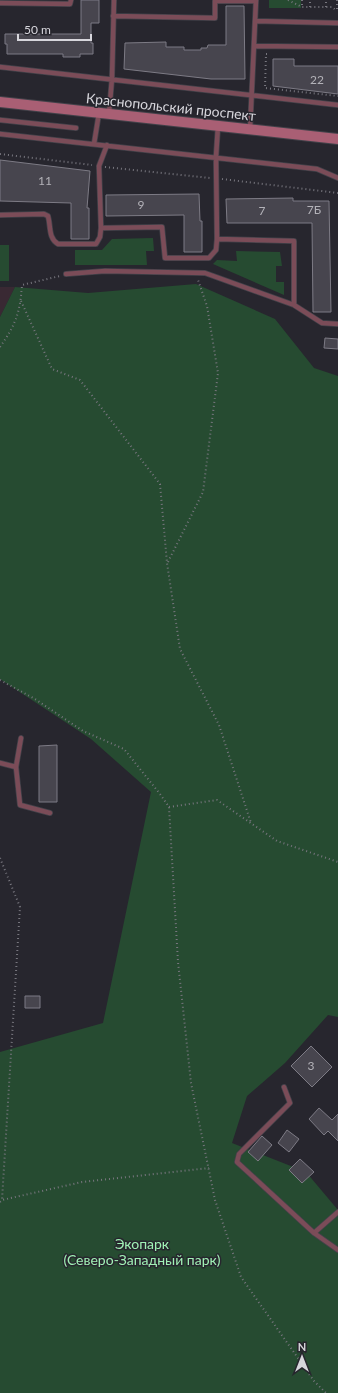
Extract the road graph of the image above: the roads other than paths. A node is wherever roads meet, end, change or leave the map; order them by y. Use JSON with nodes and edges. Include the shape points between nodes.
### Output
{"nodes":[{"id":1,"x":71,"y":0,"type":"edge"},
{"id":2,"x":114,"y":0,"type":"edge"},
{"id":3,"x":255,"y":1,"type":"edge"},
{"id":4,"x":0,"y":2,"type":"edge"},
{"id":5,"x":114,"y":16,"type":"junction"},
{"id":6,"x":255,"y":21,"type":"junction"},
{"id":7,"x":338,"y":23,"type":"edge"},
{"id":8,"x":255,"y":46,"type":"junction"},
{"id":9,"x":338,"y":47,"type":"edge"},
{"id":10,"x":0,"y":67,"type":"edge"},
{"id":11,"x":112,"y":78,"type":"junction"},
{"id":12,"x":252,"y":95,"type":"junction"},
{"id":13,"x":0,"y":102,"type":"edge"},
{"id":14,"x":338,"y":104,"type":"edge"},
{"id":15,"x":104,"y":114,"type":"junction"},
{"id":16,"x":0,"y":120,"type":"edge"},
{"id":17,"x":218,"y":126,"type":"junction"},
{"id":18,"x":76,"y":128,"type":"dead end"},
{"id":19,"x":250,"y":130,"type":"junction"},
{"id":20,"x":0,"y":134,"type":"edge"},
{"id":21,"x":338,"y":139,"type":"edge"},
{"id":22,"x":94,"y":144,"type":"junction"},
{"id":23,"x":107,"y":145,"type":"junction"},
{"id":24,"x":216,"y":157,"type":"junction"},
{"id":25,"x":338,"y":178,"type":"edge"},
{"id":26,"x":0,"y":215,"type":"edge"},
{"id":27,"x":101,"y":228,"type":"junction"},
{"id":28,"x":217,"y":240,"type":"junction"},
{"id":29,"x":66,"y":274,"type":"road end"},
{"id":30,"x":294,"y":305,"type":"junction"},
{"id":31,"x":338,"y":324,"type":"edge"},
{"id":32,"x":21,"y":738,"type":"dead end"},
{"id":33,"x":0,"y":764,"type":"edge"},
{"id":34,"x":16,"y":767,"type":"junction"},
{"id":35,"x":50,"y":813,"type":"dead end"},
{"id":36,"x":284,"y":1087,"type":"dead end"},
{"id":37,"x":338,"y":1212,"type":"edge"},
{"id":38,"x":314,"y":1233,"type":"junction"},
{"id":39,"x":338,"y":1250,"type":"edge"}],
"edges":[{"from":1,"to":4,"type":"lane","via":[[70,4]]},
{"from":2,"to":5,"type":"lane"},
{"from":3,"to":5,"type":"lane","via":[[215,1],[215,18]]},
{"from":3,"to":6,"type":"lane"},
{"from":5,"to":11,"type":"lane"},
{"from":6,"to":7,"type":"lane"},
{"from":6,"to":8,"type":"lane"},
{"from":8,"to":9,"type":"lane"},
{"from":8,"to":12,"type":"lane"},
{"from":10,"to":11,"type":"lane"},
{"from":11,"to":12,"type":"lane"},
{"from":11,"to":15,"type":"lane"},
{"from":12,"to":14,"type":"lane"},
{"from":12,"to":19,"type":"lane"},
{"from":13,"to":15,"type":"street","name":"Краснопольский проспект"},
{"from":15,"to":17,"type":"street","name":"Краснопольский проспект"},
{"from":15,"to":22,"type":"lane"},
{"from":16,"to":18,"type":"lane"},
{"from":17,"to":19,"type":"street","name":"Краснопольский проспект"},
{"from":17,"to":24,"type":"lane"},
{"from":19,"to":21,"type":"street","name":"Краснопольский проспект"},
{"from":20,"to":22,"type":"lane"},
{"from":22,"to":23,"type":"lane"},
{"from":23,"to":24,"type":"lane"},
{"from":23,"to":27,"type":"lane","via":[[99,166]]},
{"from":24,"to":25,"type":"lane","via":[[316,169]]},
{"from":24,"to":28,"type":"lane"},
{"from":26,"to":27,"type":"lane","via":[[44,214],[48,216],[52,237],[58,244],[96,244]]},
{"from":27,"to":28,"type":"lane","via":[[162,227],[165,258],[209,258],[216,250]]},
{"from":28,"to":30,"type":"lane","via":[[294,241]]},
{"from":29,"to":30,"type":"lane","via":[[105,271],[205,273]]},
{"from":30,"to":31,"type":"lane","via":[[322,324]]},
{"from":32,"to":34,"type":"lane"},
{"from":33,"to":34,"type":"lane"},
{"from":34,"to":35,"type":"lane","via":[[20,804]]},
{"from":36,"to":38,"type":"lane","via":[[290,1103],[239,1154],[237,1162]]},
{"from":37,"to":38,"type":"lane"},
{"from":38,"to":39,"type":"lane"}]}
